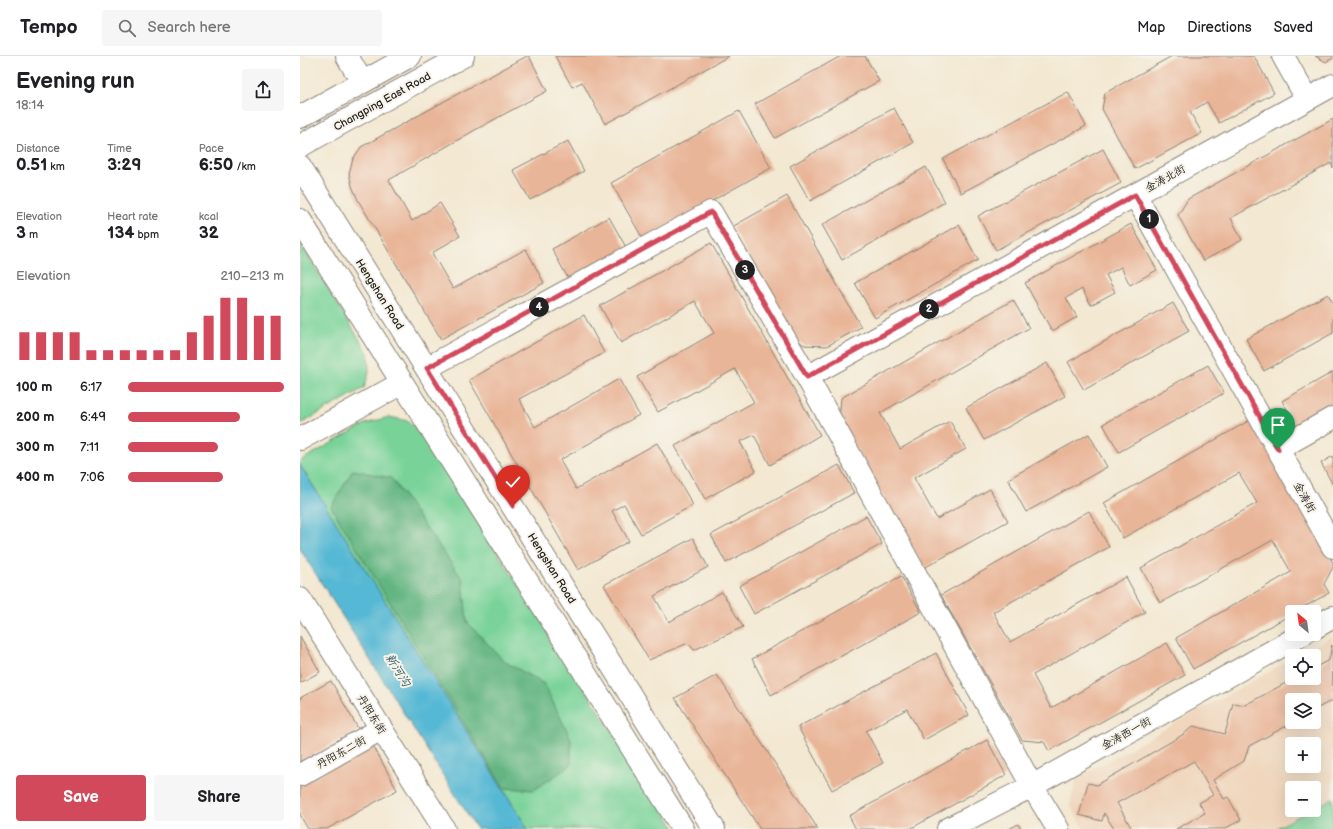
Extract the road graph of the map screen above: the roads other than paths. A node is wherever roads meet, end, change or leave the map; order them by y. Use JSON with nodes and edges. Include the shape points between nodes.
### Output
{"nodes":[{"id":1,"x":347,"y":56,"type":"edge"},
{"id":2,"x":410,"y":56,"type":"edge"},
{"id":3,"x":463,"y":56,"type":"edge"},
{"id":4,"x":1283,"y":56,"type":"edge"},
{"id":5,"x":362,"y":82,"type":"junction"},
{"id":6,"x":1333,"y":85,"type":"edge"},
{"id":7,"x":1307,"y":99,"type":"junction"},
{"id":8,"x":300,"y":117,"type":"edge"},
{"id":9,"x":300,"y":146,"type":"edge"},
{"id":10,"x":300,"y":166,"type":"edge"},
{"id":11,"x":1135,"y":195,"type":"junction"},
{"id":12,"x":300,"y":220,"type":"edge"},
{"id":13,"x":427,"y":368,"type":"junction"},
{"id":14,"x":807,"y":377,"type":"junction"},
{"id":15,"x":402,"y":383,"type":"junction"},
{"id":16,"x":1333,"y":418,"type":"edge"},
{"id":17,"x":300,"y":439,"type":"edge"},
{"id":18,"x":1278,"y":449,"type":"junction"},
{"id":19,"x":1333,"y":547,"type":"edge"},
{"id":20,"x":300,"y":599,"type":"edge"},
{"id":21,"x":1333,"y":617,"type":"edge"},
{"id":22,"x":1321,"y":624,"type":"edge"},
{"id":23,"x":1291,"y":641,"type":"edge"},
{"id":24,"x":381,"y":729,"type":"junction"},
{"id":25,"x":300,"y":775,"type":"edge"},
{"id":26,"x":1032,"y":786,"type":"junction"},
{"id":27,"x":444,"y":829,"type":"edge"},
{"id":28,"x":683,"y":829,"type":"edge"},
{"id":29,"x":714,"y":829,"type":"edge"},
{"id":30,"x":948,"y":829,"type":"edge"},
{"id":31,"x":1058,"y":829,"type":"edge"}],
"edges":[{"from":1,"to":5,"type":"street"},
{"from":2,"to":5,"type":"street"},
{"from":3,"to":9,"type":"street","name":"Changping East Road"},
{"from":4,"to":7,"type":"street"},
{"from":5,"to":8,"type":"street"},
{"from":6,"to":7,"type":"street","name":"金涛北街"},
{"from":7,"to":11,"type":"street","name":"金涛北街"},
{"from":10,"to":13,"type":"street","name":"Hengshan Road"},
{"from":11,"to":14,"type":"street","name":"金涛北街"},
{"from":11,"to":18,"type":"street","name":"金涛街"},
{"from":12,"to":15,"type":"street"},
{"from":13,"to":14,"type":"street","via":[[711,212]]},
{"from":13,"to":29,"type":"street","name":"Hengshan Road"},
{"from":14,"to":26,"type":"street"},
{"from":15,"to":17,"type":"street"},
{"from":15,"to":28,"type":"street"},
{"from":16,"to":18,"type":"street"},
{"from":18,"to":19,"type":"street","name":"金涛街"},
{"from":20,"to":24,"type":"street","name":"丹阳东街"},
{"from":21,"to":22,"type":"street"},
{"from":23,"to":26,"type":"street","name":"金涛西一街"},
{"from":24,"to":25,"type":"street","name":"丹阳东二街"},
{"from":24,"to":27,"type":"street","name":"丹阳东街"},
{"from":26,"to":30,"type":"street","name":"金涛西一街"},
{"from":26,"to":31,"type":"street"}]}
